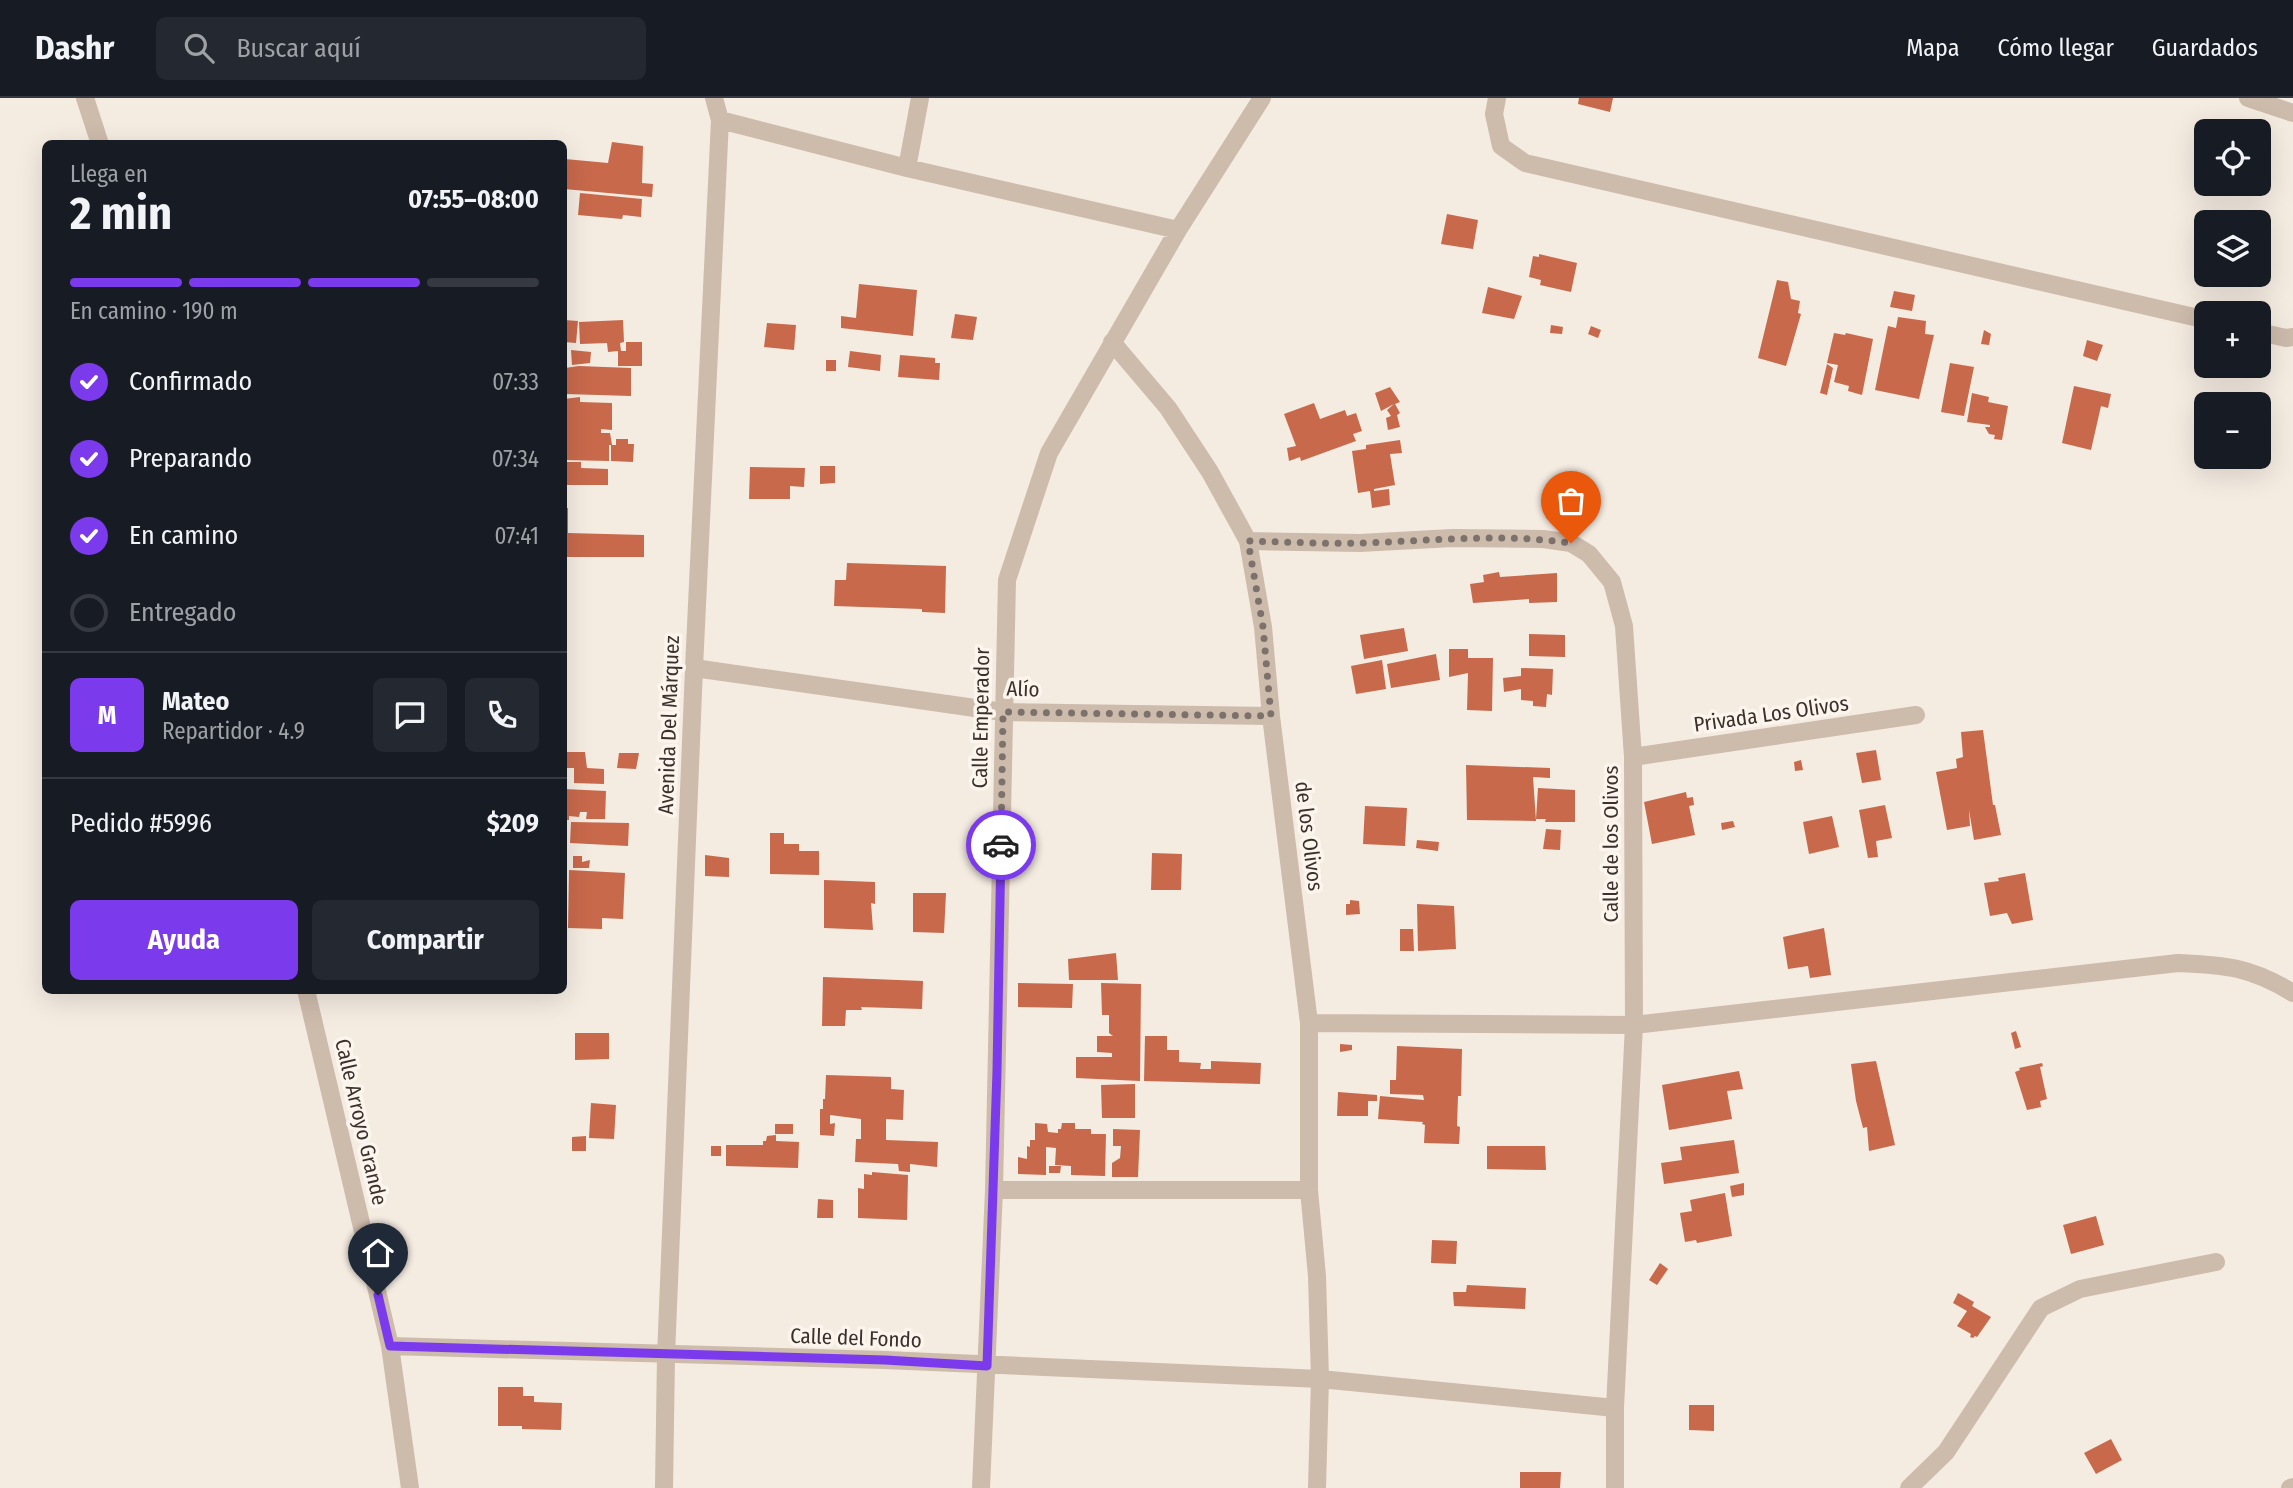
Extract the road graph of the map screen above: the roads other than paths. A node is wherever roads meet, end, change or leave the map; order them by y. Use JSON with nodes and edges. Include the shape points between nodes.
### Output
{"nodes":[{"id":1,"x":85,"y":98,"type":"edge"},
{"id":2,"x":714,"y":98,"type":"edge"},
{"id":3,"x":920,"y":98,"type":"edge"},
{"id":4,"x":1262,"y":98,"type":"edge"},
{"id":5,"x":1497,"y":98,"type":"edge"},
{"id":6,"x":2248,"y":98,"type":"edge"},
{"id":7,"x":2293,"y":113,"type":"edge"},
{"id":8,"x":720,"y":120,"type":"junction"},
{"id":9,"x":99,"y":140,"type":"edge"},
{"id":10,"x":907,"y":168,"type":"junction"},
{"id":11,"x":1178,"y":230,"type":"junction"},
{"id":12,"x":2194,"y":317,"type":"edge"},
{"id":13,"x":2271,"y":335,"type":"edge"},
{"id":14,"x":2293,"y":337,"type":"edge"},
{"id":15,"x":1112,"y":342,"type":"junction"},
{"id":16,"x":1248,"y":541,"type":"junction"},
{"id":17,"x":694,"y":668,"type":"junction"},
{"id":18,"x":1003,"y":712,"type":"junction"},
{"id":19,"x":1916,"y":715,"type":"dead end"},
{"id":20,"x":1271,"y":716,"type":"junction"},
{"id":21,"x":1633,"y":757,"type":"junction"},
{"id":22,"x":2293,"y":993,"type":"edge"},
{"id":23,"x":307,"y":994,"type":"edge"},
{"id":24,"x":1310,"y":1023,"type":"junction"},
{"id":25,"x":1634,"y":1025,"type":"junction"},
{"id":26,"x":1310,"y":1189,"type":"junction"},
{"id":27,"x":994,"y":1190,"type":"junction"},
{"id":28,"x":2216,"y":1262,"type":"dead end"},
{"id":29,"x":390,"y":1346,"type":"junction"},
{"id":30,"x":666,"y":1356,"type":"junction"},
{"id":31,"x":987,"y":1366,"type":"junction"},
{"id":32,"x":1320,"y":1380,"type":"junction"},
{"id":33,"x":1615,"y":1408,"type":"junction"},
{"id":34,"x":410,"y":1488,"type":"edge"},
{"id":35,"x":664,"y":1488,"type":"edge"},
{"id":36,"x":981,"y":1488,"type":"edge"},
{"id":37,"x":1317,"y":1488,"type":"edge"},
{"id":38,"x":1615,"y":1488,"type":"edge"},
{"id":39,"x":1909,"y":1488,"type":"edge"}],
"edges":[{"from":1,"to":9,"type":"street"},
{"from":2,"to":8,"type":"street","name":"Avenida Del Márquez"},
{"from":3,"to":10,"type":"street"},
{"from":4,"to":11,"type":"street","name":"Calle Emperador"},
{"from":5,"to":12,"type":"street","via":[[1494,114],[1501,146],[1525,163]]},
{"from":6,"to":7,"type":"street"},
{"from":8,"to":10,"type":"street"},
{"from":8,"to":17,"type":"street","name":"Avenida Del Márquez"},
{"from":10,"to":11,"type":"street"},
{"from":11,"to":15,"type":"street","name":"Calle Emperador"},
{"from":13,"to":14,"type":"street"},
{"from":15,"to":16,"type":"street","name":"de los Olivos","via":[[1168,408]]},
{"from":15,"to":18,"type":"street","name":"Calle Emperador","via":[[1049,453],[1007,580]]},
{"from":16,"to":20,"type":"street","name":"de los Olivos","via":[[1263,627]]},
{"from":16,"to":21,"type":"street","name":"Calle de los Olivos","via":[[1360,543],[1452,538],[1571,543],[1589,554],[1612,582],[1624,626]]},
{"from":17,"to":18,"type":"street","name":"Alío"},
{"from":17,"to":30,"type":"street","name":"Avenida Del Márquez"},
{"from":18,"to":20,"type":"street","name":"Alío"},
{"from":18,"to":27,"type":"street","name":"Calle Emperador"},
{"from":19,"to":21,"type":"street","name":"Privada Los Olivos"},
{"from":20,"to":24,"type":"street","name":"de los Olivos"},
{"from":21,"to":25,"type":"street","name":"Calle de los Olivos"},
{"from":22,"to":25,"type":"street","via":[[2270,979],[2226,965],[2178,962]]},
{"from":23,"to":29,"type":"street","name":"Calle Arroyo Grande"},
{"from":24,"to":25,"type":"street"},
{"from":24,"to":26,"type":"street","name":"de los Olivos"},
{"from":25,"to":33,"type":"street","name":"Calle de los Olivos"},
{"from":26,"to":27,"type":"street"},
{"from":26,"to":32,"type":"street","name":"de los Olivos"},
{"from":27,"to":31,"type":"street","name":"Calle Emperador"},
{"from":28,"to":39,"type":"street","via":[[2080,1289],[2041,1308],[1947,1452]]},
{"from":29,"to":30,"type":"street","name":"Calle del Fondo"},
{"from":29,"to":34,"type":"street","name":"Calle Arroyo Grande"},
{"from":30,"to":31,"type":"street","name":"Calle del Fondo"},
{"from":30,"to":35,"type":"street","name":"Avenida Del Márquez"},
{"from":31,"to":32,"type":"street","name":"Calle del Fondo"},
{"from":31,"to":36,"type":"street","name":"Calle Emperador"},
{"from":32,"to":33,"type":"street","name":"Calle del Fondo"},
{"from":32,"to":37,"type":"street","name":"de los Olivos"},
{"from":33,"to":38,"type":"street","name":"Calle de los Olivos"}]}
